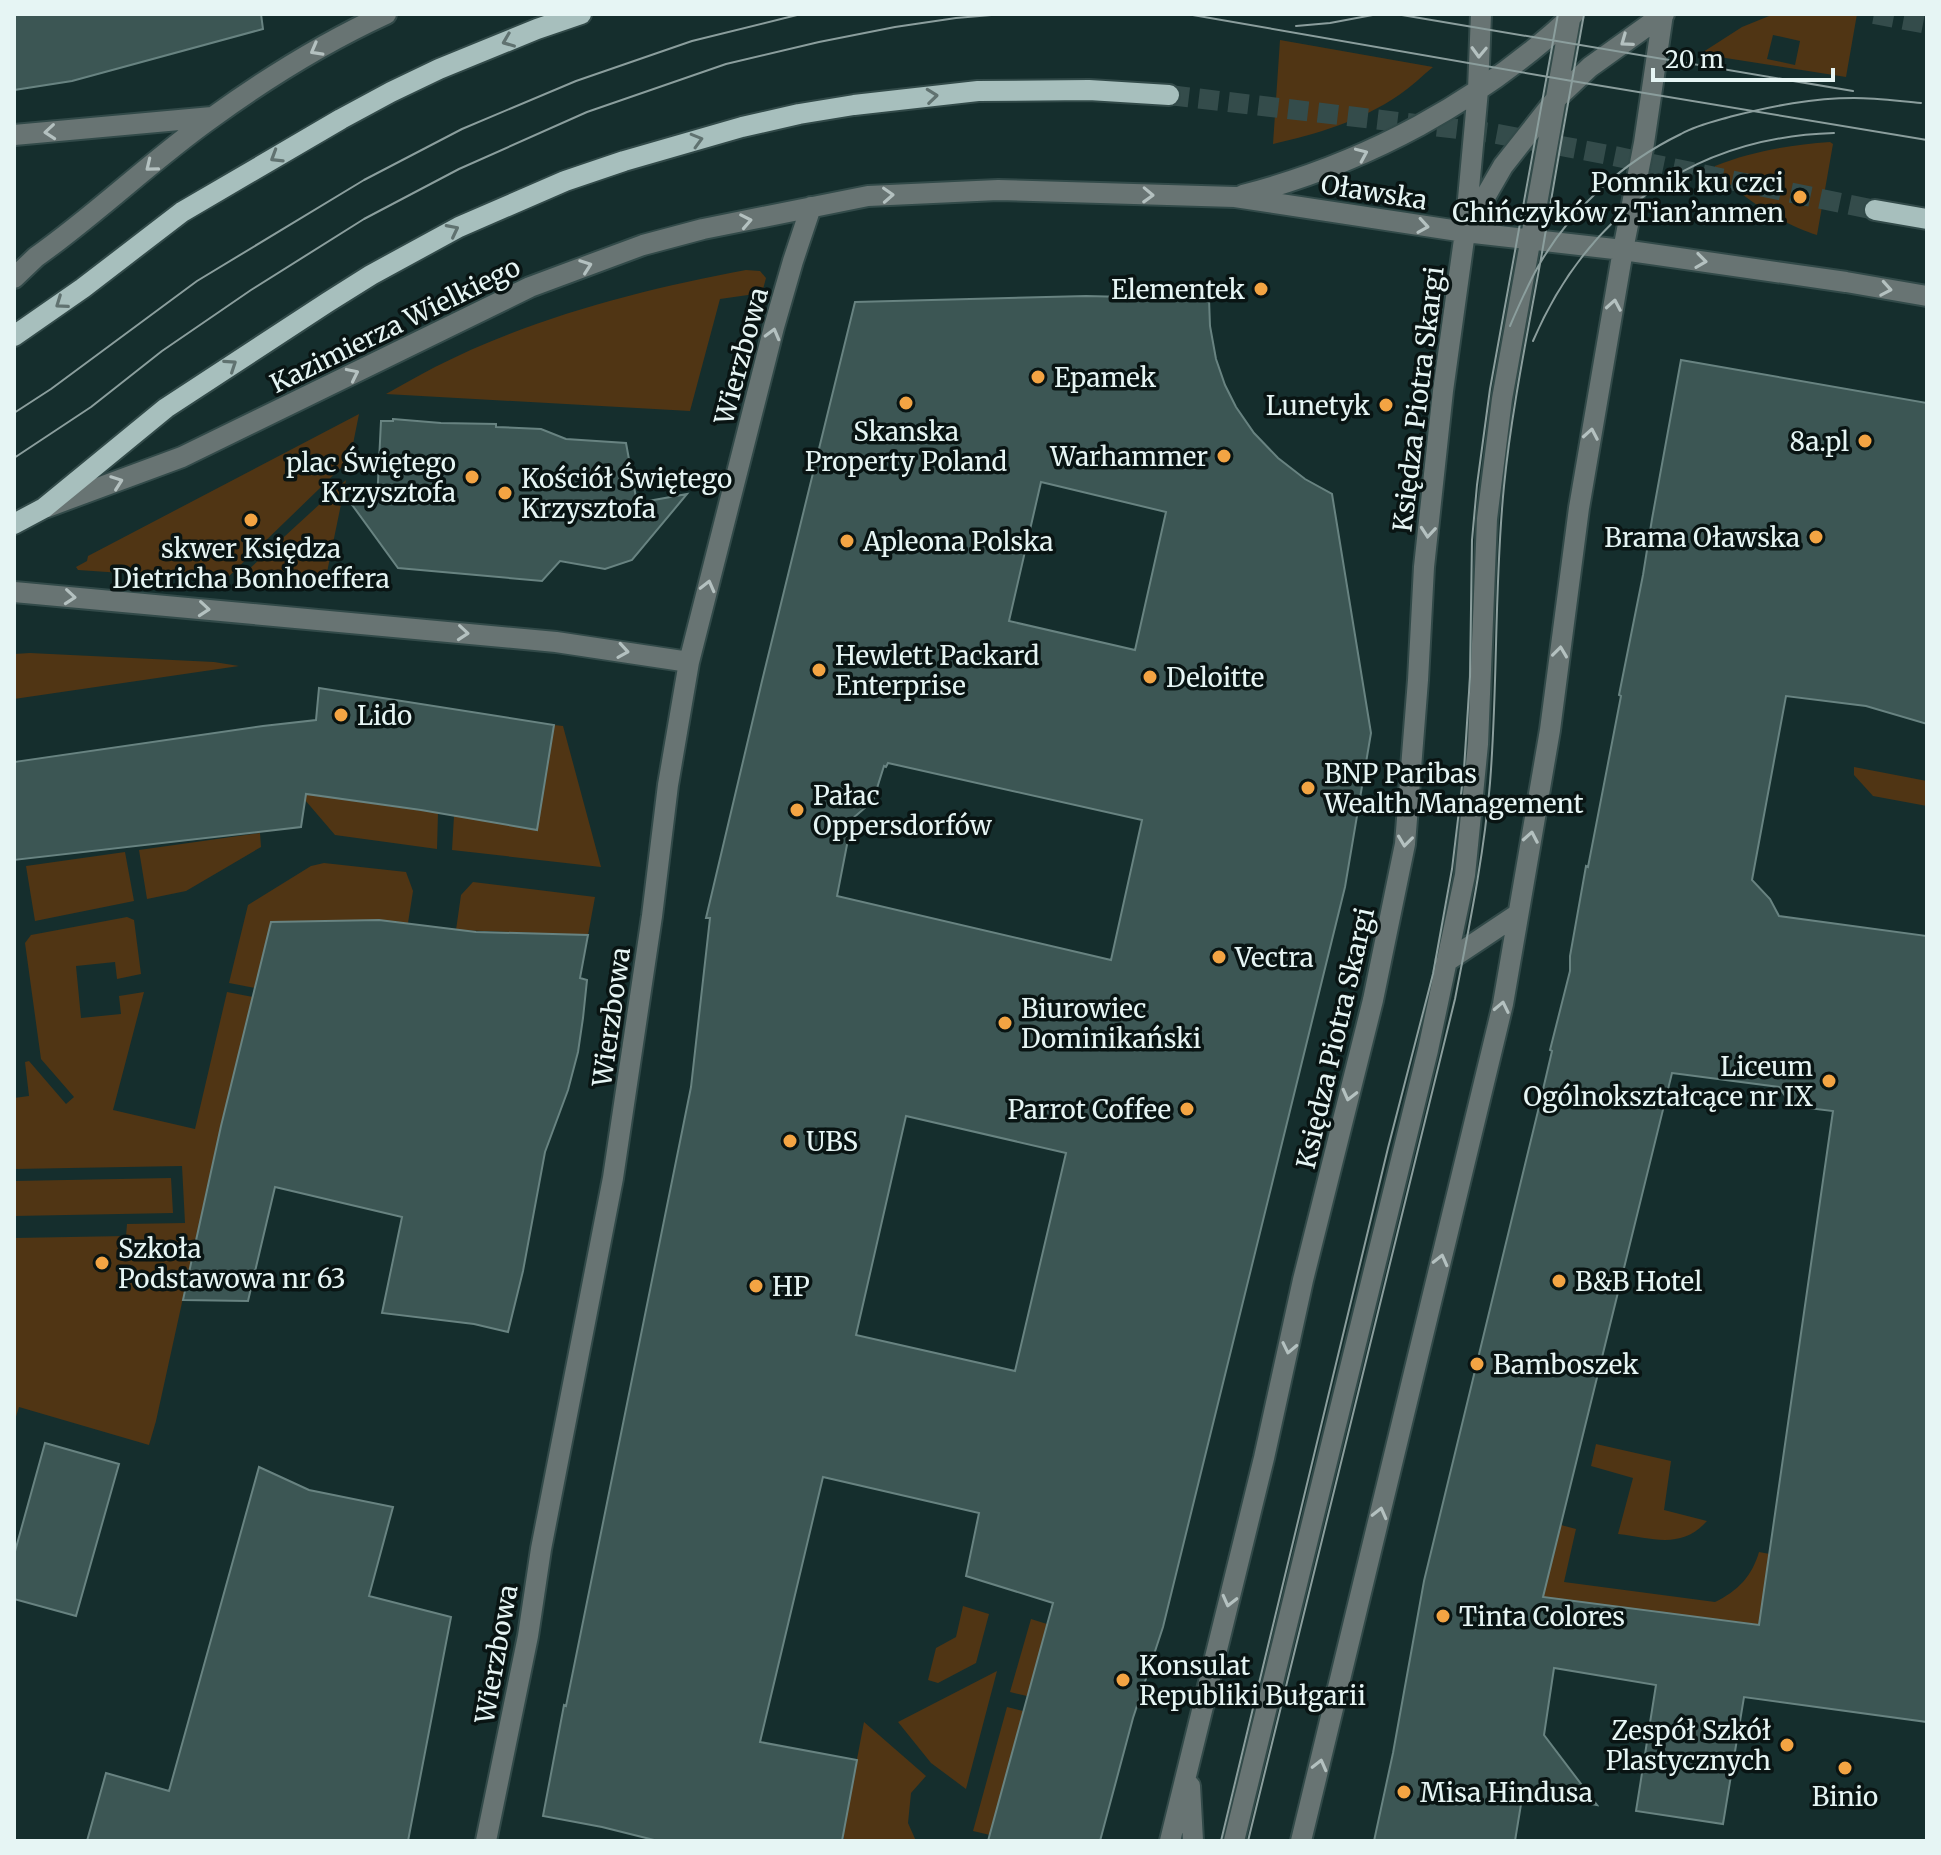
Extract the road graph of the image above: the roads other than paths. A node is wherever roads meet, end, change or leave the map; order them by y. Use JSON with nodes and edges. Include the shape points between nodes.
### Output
{"nodes":[{"id":1,"x":386,"y":14,"type":"edge"},
{"id":2,"x":581,"y":14,"type":"edge"},
{"id":3,"x":1481,"y":14,"type":"edge"},
{"id":4,"x":1663,"y":14,"type":"edge"},
{"id":5,"x":1572,"y":15,"type":"edge"},
{"id":6,"x":1478,"y":90,"type":"junction"},
{"id":7,"x":1169,"y":95,"type":"tunnel mouth"},
{"id":8,"x":1555,"y":100,"type":"junction"},
{"id":9,"x":212,"y":117,"type":"junction"},
{"id":10,"x":14,"y":135,"type":"edge"},
{"id":11,"x":1235,"y":197,"type":"junction"},
{"id":12,"x":811,"y":207,"type":"junction"},
{"id":13,"x":1875,"y":210,"type":"tunnel mouth"},
{"id":14,"x":1927,"y":219,"type":"edge"},
{"id":15,"x":1465,"y":232,"type":"junction"},
{"id":16,"x":1530,"y":239,"type":"junction"},
{"id":17,"x":1623,"y":250,"type":"junction"},
{"id":18,"x":14,"y":278,"type":"edge"},
{"id":19,"x":1927,"y":296,"type":"edge"},
{"id":20,"x":14,"y":336,"type":"edge"},
{"id":21,"x":44,"y":508,"type":"junction"},
{"id":22,"x":14,"y":524,"type":"edge"},
{"id":23,"x":14,"y":592,"type":"edge"},
{"id":24,"x":689,"y":662,"type":"junction"},
{"id":25,"x":1518,"y":914,"type":"junction"},
{"id":26,"x":1446,"y":962,"type":"junction"},
{"id":27,"x":1189,"y":1762,"type":"junction"},
{"id":28,"x":486,"y":1841,"type":"edge"},
{"id":29,"x":1170,"y":1841,"type":"edge"},
{"id":30,"x":1193,"y":1841,"type":"edge"},
{"id":31,"x":1234,"y":1841,"type":"edge"},
{"id":32,"x":1301,"y":1841,"type":"edge"}],
"edges":[{"from":1,"to":9,"type":"street","one_way":true,"via":[[301,58]]},
{"from":2,"to":20,"type":"main road","one_way":true,"via":[[439,69],[341,119],[182,212]]},
{"from":3,"to":6,"type":"street","name":"Księdza Piotra Skargi","one_way":true},
{"from":4,"to":8,"type":"street","one_way":true,"via":[[1590,67]]},
{"from":4,"to":17,"type":"street"},
{"from":5,"to":6,"type":"street"},
{"from":5,"to":8,"type":"street"},
{"from":11,"to":6,"type":"street","one_way":true,"via":[[1353,158]]},
{"from":6,"to":15,"type":"street","name":"Księdza Piotra Skargi"},
{"from":21,"to":7,"type":"main road","one_way":true,"via":[[166,408],[371,275],[459,227],[565,181],[742,127],[854,105],[978,91]]},
{"from":8,"to":15,"type":"street","via":[[1503,166]]},
{"from":8,"to":16,"type":"street"},
{"from":9,"to":10,"type":"street","one_way":true},
{"from":9,"to":18,"type":"street","one_way":true},
{"from":12,"to":11,"type":"street","name":"Oławska","one_way":true,"via":[[868,196],[998,190]]},
{"from":11,"to":15,"type":"street","name":"Oławska","one_way":true},
{"from":21,"to":12,"type":"street","name":"Kazimierza Wielkiego","one_way":true,"via":[[182,457],[542,283],[643,245]]},
{"from":24,"to":12,"type":"street","name":"Wierzbowa","one_way":true,"via":[[771,340]]},
{"from":13,"to":14,"type":"main road"},
{"from":15,"to":16,"type":"street","name":"Oławska"},
{"from":15,"to":27,"type":"street","name":"Księdza Piotra Skargi","one_way":true,"via":[[1424,567],[1405,844],[1373,1000]]},
{"from":16,"to":17,"type":"street","name":"Oławska"},
{"from":16,"to":26,"type":"street","via":[[1487,519],[1478,744],[1465,875]]},
{"from":17,"to":19,"type":"street","name":"Oławska","one_way":true},
{"from":25,"to":17,"type":"street","one_way":true},
{"from":21,"to":22,"type":"main road","name":"Kazimierza Wielkiego"},
{"from":23,"to":24,"type":"street","one_way":true,"via":[[556,642]]},
{"from":24,"to":28,"type":"street","name":"Wierzbowa","via":[[613,1178]]},
{"from":25,"to":26,"type":"street"},
{"from":32,"to":25,"type":"street","one_way":true,"via":[[1503,1004]]},
{"from":26,"to":31,"type":"street"},
{"from":27,"to":29,"type":"street","name":"Księdza Piotra Skargi"},
{"from":27,"to":30,"type":"street"}]}
